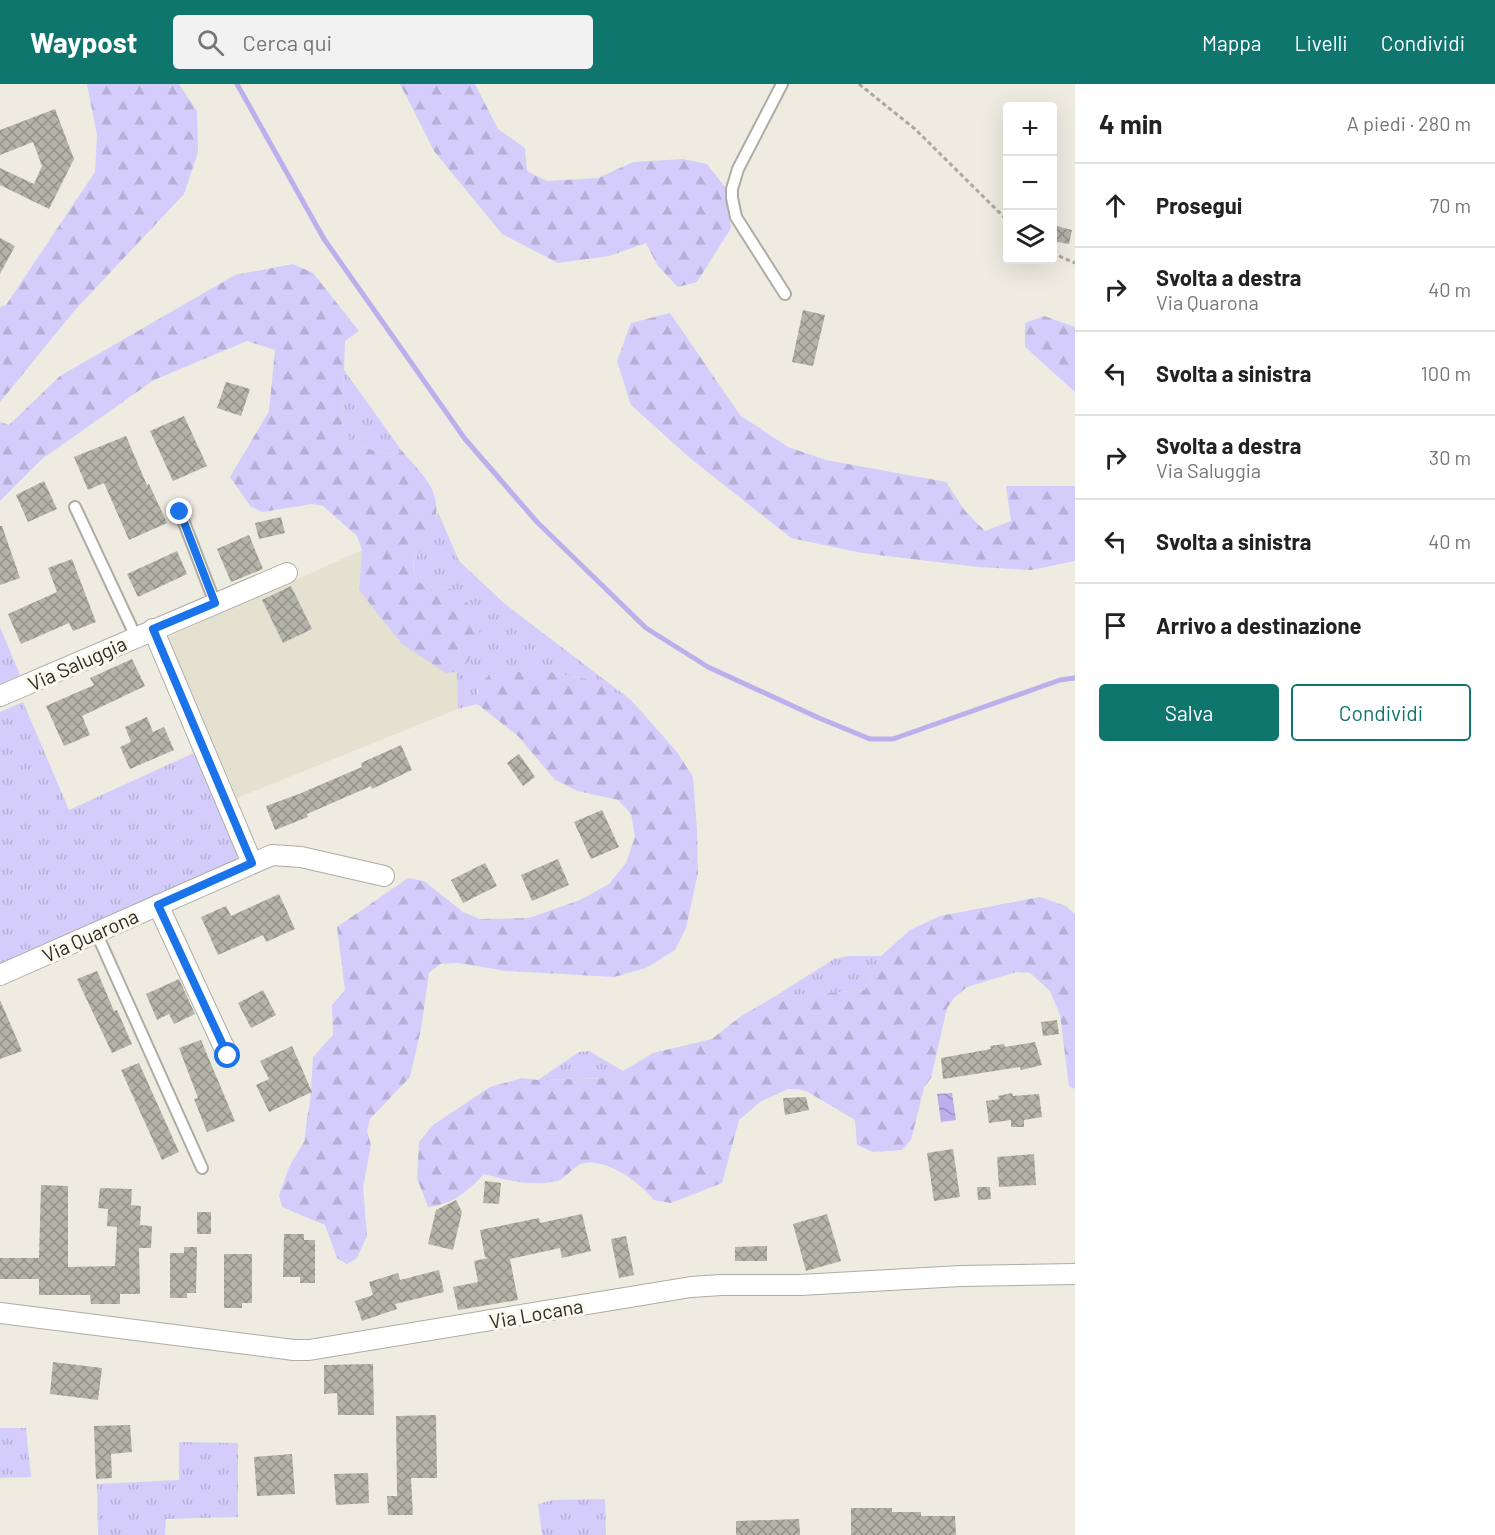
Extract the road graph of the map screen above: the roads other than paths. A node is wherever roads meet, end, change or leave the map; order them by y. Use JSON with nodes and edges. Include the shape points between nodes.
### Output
{"nodes":[{"id":1,"x":782,"y":84,"type":"edge"},
{"id":2,"x":785,"y":294,"type":"dead end"},
{"id":3,"x":75,"y":507,"type":"dead end"},
{"id":4,"x":180,"y":512,"type":"dead end"},
{"id":5,"x":287,"y":573,"type":"dead end"},
{"id":6,"x":215,"y":603,"type":"junction"},
{"id":7,"x":145,"y":633,"type":"junction"},
{"id":8,"x":0,"y":696,"type":"edge"},
{"id":9,"x":252,"y":863,"type":"junction"},
{"id":10,"x":384,"y":876,"type":"dead end"},
{"id":11,"x":158,"y":905,"type":"junction"},
{"id":12,"x":96,"y":932,"type":"junction"},
{"id":13,"x":0,"y":975,"type":"edge"},
{"id":14,"x":228,"y":1056,"type":"dead end"},
{"id":15,"x":202,"y":1168,"type":"dead end"},
{"id":16,"x":1075,"y":1274,"type":"edge"},
{"id":17,"x":0,"y":1313,"type":"edge"}],
"edges":[{"from":1,"to":2,"type":"lane","via":[[738,169],[732,198],[735,217]]},
{"from":3,"to":7,"type":"lane"},
{"from":4,"to":6,"type":"lane"},
{"from":5,"to":6,"type":"street","name":"Via Saluggia"},
{"from":6,"to":7,"type":"street","name":"Via Saluggia"},
{"from":7,"to":8,"type":"street","name":"Via Saluggia"},
{"from":7,"to":9,"type":"street"},
{"from":9,"to":10,"type":"street","name":"Via Quarona","via":[[272,855],[295,855]]},
{"from":9,"to":11,"type":"street","name":"Via Quarona"},
{"from":11,"to":12,"type":"street","name":"Via Quarona"},
{"from":11,"to":14,"type":"street"},
{"from":12,"to":13,"type":"street","name":"Via Quarona"},
{"from":12,"to":15,"type":"lane"},
{"from":16,"to":17,"type":"street","name":"Via Locana","via":[[691,1287],[309,1350]]}]}
